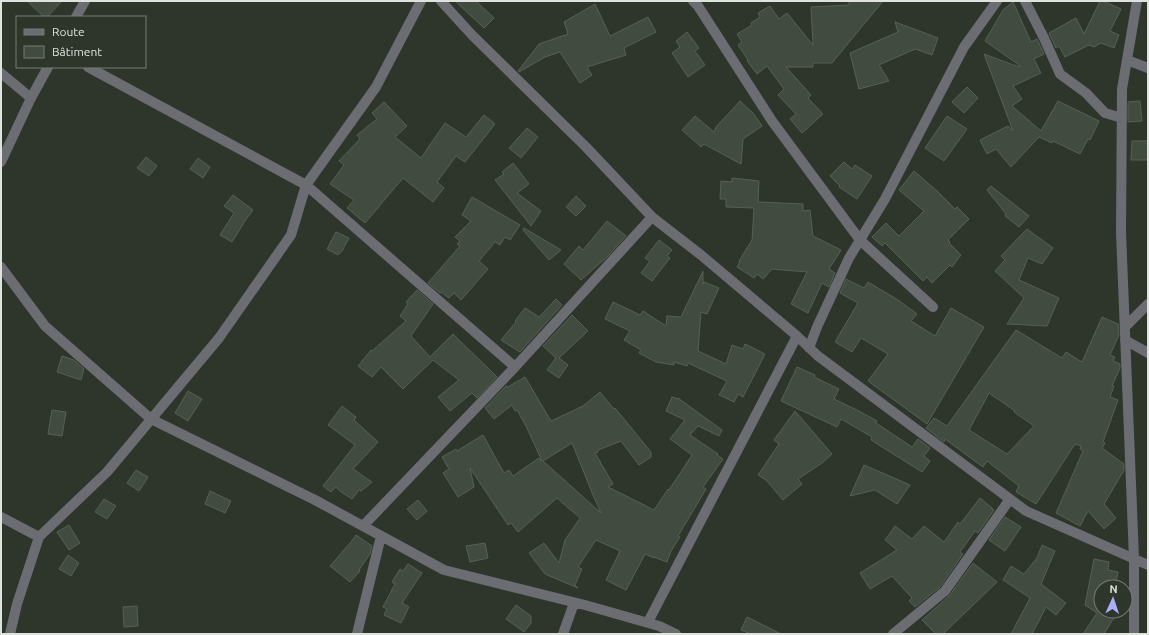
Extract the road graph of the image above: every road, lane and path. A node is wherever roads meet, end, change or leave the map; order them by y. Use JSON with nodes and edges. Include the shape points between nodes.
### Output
{"nodes":[{"id":1,"x":85,"y":1,"type":"edge"},
{"id":2,"x":421,"y":1,"type":"edge"},
{"id":3,"x":442,"y":1,"type":"edge"},
{"id":4,"x":693,"y":1,"type":"edge"},
{"id":5,"x":997,"y":1,"type":"edge"},
{"id":6,"x":1025,"y":1,"type":"edge"},
{"id":7,"x":1137,"y":1,"type":"edge"},
{"id":8,"x":77,"y":16,"type":"edge"},
{"id":9,"x":1127,"y":60,"type":"junction"},
{"id":10,"x":47,"y":68,"type":"edge"},
{"id":11,"x":90,"y":68,"type":"edge"},
{"id":12,"x":1148,"y":68,"type":"edge"},
{"id":13,"x":1,"y":73,"type":"edge"},
{"id":14,"x":31,"y":98,"type":"junction"},
{"id":15,"x":1122,"y":118,"type":"junction"},
{"id":16,"x":1,"y":162,"type":"edge"},
{"id":17,"x":306,"y":185,"type":"junction"},
{"id":18,"x":652,"y":217,"type":"junction"},
{"id":19,"x":860,"y":240,"type":"junction"},
{"id":20,"x":1,"y":268,"type":"edge"},
{"id":21,"x":1148,"y":304,"type":"edge"},
{"id":22,"x":933,"y":307,"type":"dead end"},
{"id":23,"x":1125,"y":328,"type":"junction"},
{"id":24,"x":797,"y":336,"type":"junction"},
{"id":25,"x":1125,"y":340,"type":"junction"},
{"id":26,"x":809,"y":348,"type":"junction"},
{"id":27,"x":1148,"y":353,"type":"edge"},
{"id":28,"x":515,"y":367,"type":"junction"},
{"id":29,"x":151,"y":419,"type":"junction"},
{"id":30,"x":1010,"y":499,"type":"junction"},
{"id":31,"x":1,"y":517,"type":"edge"},
{"id":32,"x":362,"y":526,"type":"junction"},
{"id":33,"x":381,"y":536,"type":"junction"},
{"id":34,"x":39,"y":537,"type":"junction"},
{"id":35,"x":1134,"y":559,"type":"junction"},
{"id":36,"x":1148,"y":565,"type":"edge"},
{"id":37,"x":574,"y":602,"type":"junction"},
{"id":38,"x":648,"y":622,"type":"junction"},
{"id":39,"x":10,"y":634,"type":"edge"},
{"id":40,"x":357,"y":634,"type":"edge"},
{"id":41,"x":563,"y":634,"type":"edge"},
{"id":42,"x":676,"y":634,"type":"edge"},
{"id":43,"x":893,"y":634,"type":"edge"},
{"id":44,"x":1134,"y":634,"type":"edge"}],
"edges":[{"from":1,"to":8,"type":"street"},
{"from":2,"to":17,"type":"street","via":[[376,87]]},
{"from":3,"to":18,"type":"street","via":[[472,35],[586,147]]},
{"from":4,"to":19,"type":"street","via":[[772,121]]},
{"from":5,"to":19,"type":"street","via":[[964,47],[910,152]]},
{"from":6,"to":15,"type":"street","via":[[1060,74],[1086,93],[1105,113]]},
{"from":7,"to":9,"type":"street"},
{"from":9,"to":12,"type":"street"},
{"from":9,"to":15,"type":"street","via":[[1122,89]]},
{"from":10,"to":14,"type":"street"},
{"from":11,"to":17,"type":"street"},
{"from":13,"to":14,"type":"street"},
{"from":14,"to":16,"type":"street"},
{"from":15,"to":23,"type":"street","via":[[1121,232]]},
{"from":17,"to":28,"type":"street"},
{"from":17,"to":29,"type":"street","via":[[291,235],[219,338]]},
{"from":18,"to":24,"type":"street"},
{"from":18,"to":28,"type":"street"},
{"from":19,"to":22,"type":"street"},
{"from":19,"to":26,"type":"street","via":[[849,258]]},
{"from":20,"to":29,"type":"street","via":[[45,326]]},
{"from":21,"to":23,"type":"street"},
{"from":23,"to":25,"type":"street"},
{"from":24,"to":26,"type":"street"},
{"from":24,"to":38,"type":"street"},
{"from":25,"to":27,"type":"street"},
{"from":25,"to":35,"type":"street"},
{"from":26,"to":30,"type":"street"},
{"from":28,"to":32,"type":"street"},
{"from":29,"to":32,"type":"street"},
{"from":29,"to":34,"type":"street","via":[[107,472]]},
{"from":30,"to":35,"type":"street","via":[[1026,511]]},
{"from":30,"to":43,"type":"street","via":[[945,591]]},
{"from":31,"to":34,"type":"street"},
{"from":32,"to":33,"type":"street"},
{"from":33,"to":37,"type":"street","via":[[444,570]]},
{"from":33,"to":40,"type":"street"},
{"from":34,"to":39,"type":"street"},
{"from":35,"to":36,"type":"street"},
{"from":35,"to":44,"type":"street"},
{"from":37,"to":38,"type":"street"},
{"from":37,"to":41,"type":"street"},
{"from":38,"to":42,"type":"street"}]}
